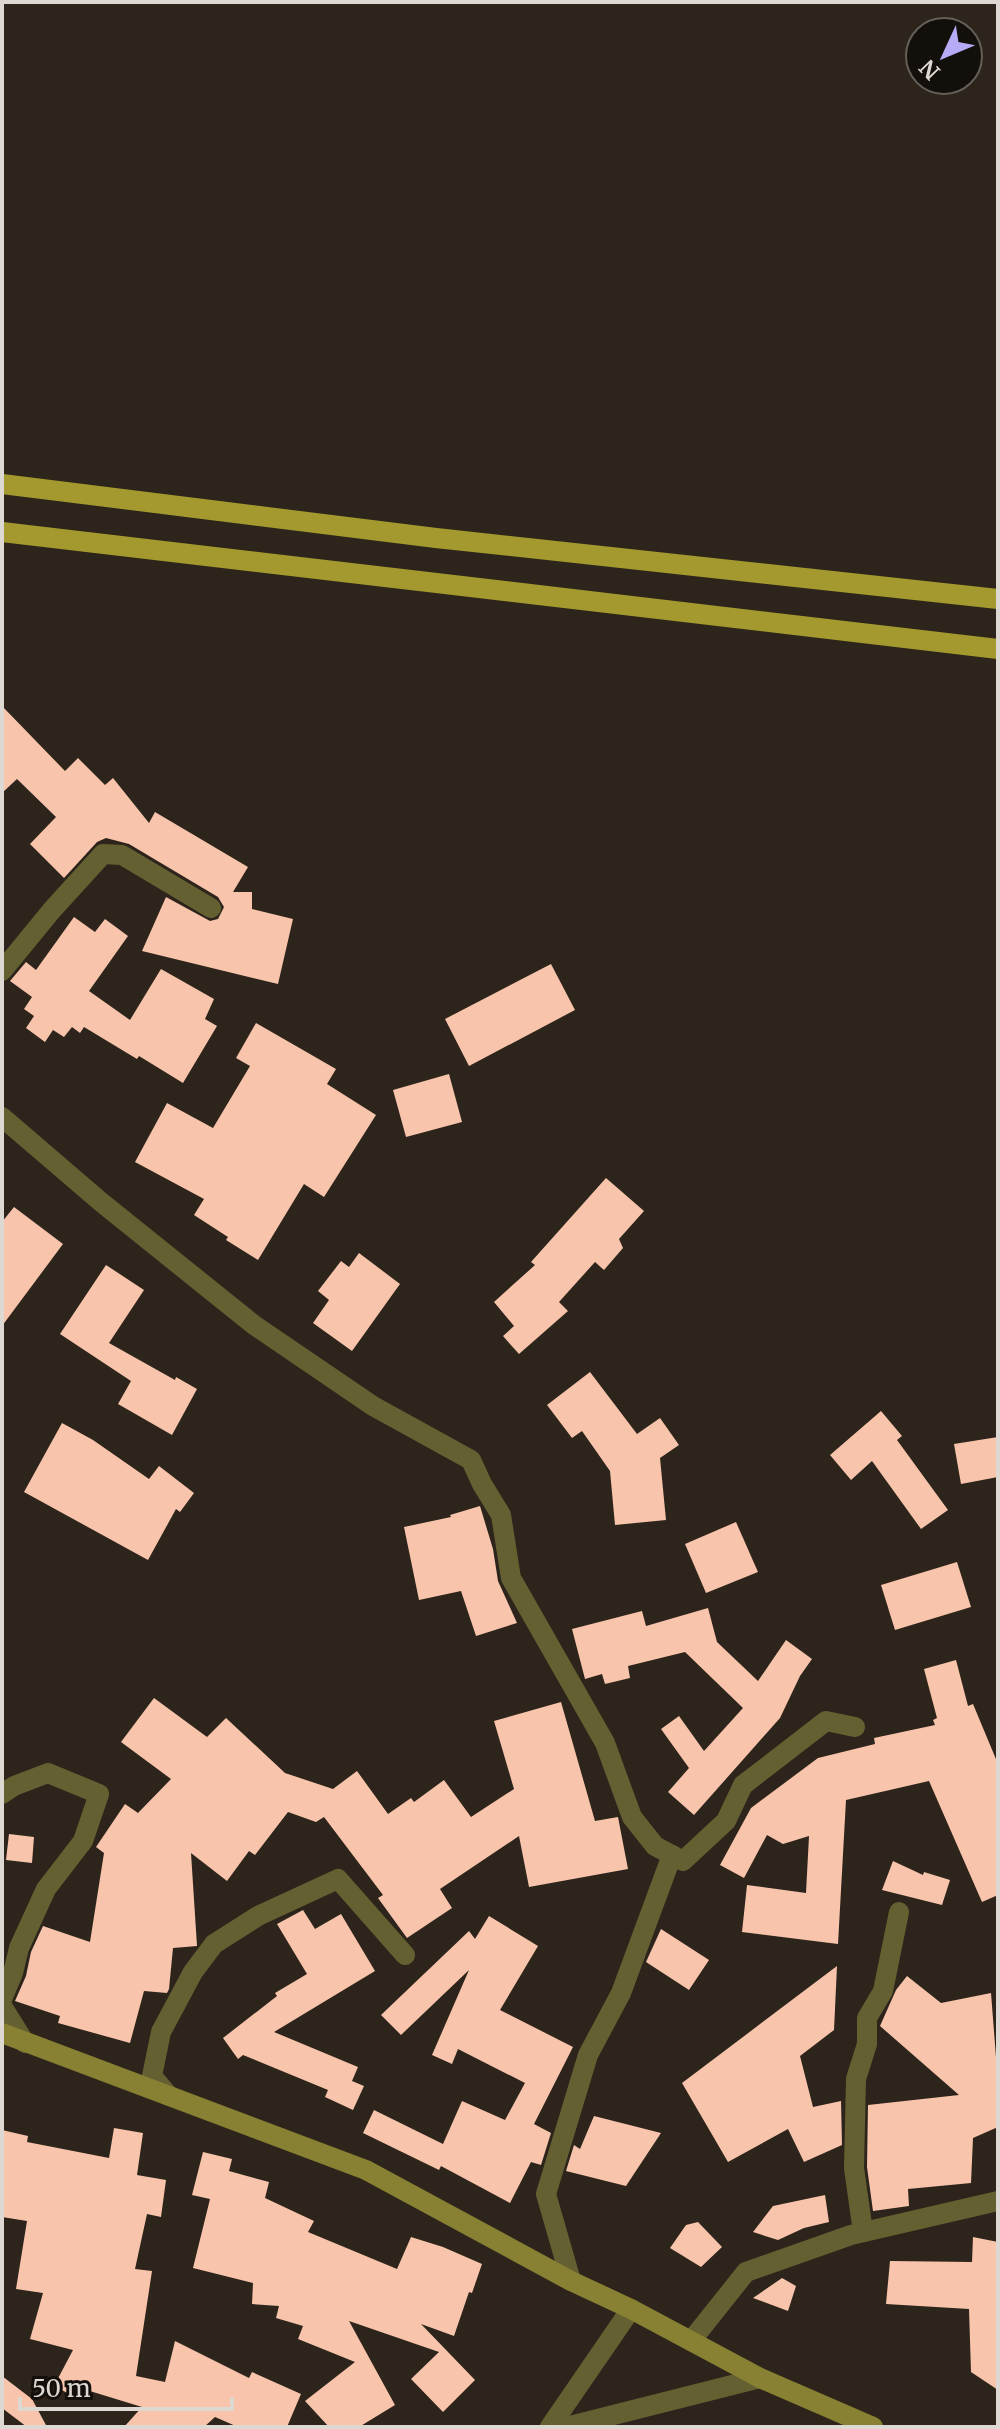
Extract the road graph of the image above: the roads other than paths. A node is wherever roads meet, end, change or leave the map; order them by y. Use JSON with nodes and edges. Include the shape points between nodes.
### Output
{"nodes":[{"id":1,"x":2,"y":484,"type":"edge"},
{"id":2,"x":2,"y":532,"type":"edge"},
{"id":3,"x":998,"y":599,"type":"edge"},
{"id":4,"x":998,"y":649,"type":"edge"},
{"id":5,"x":211,"y":908,"type":"dead end"},
{"id":6,"x":2,"y":971,"type":"edge"},
{"id":7,"x":2,"y":1117,"type":"edge"},
{"id":8,"x":855,"y":1727,"type":"dead end"},
{"id":9,"x":2,"y":1794,"type":"edge"},
{"id":10,"x":672,"y":1855,"type":"junction"},
{"id":11,"x":899,"y":1912,"type":"dead end"},
{"id":12,"x":405,"y":1955,"type":"dead end"},
{"id":13,"x":2,"y":1999,"type":"edge"},
{"id":14,"x":2,"y":2006,"type":"edge"},
{"id":15,"x":2,"y":2033,"type":"edge"},
{"id":16,"x":25,"y":2043,"type":"junction"},
{"id":17,"x":169,"y":2096,"type":"junction"},
{"id":18,"x":998,"y":2201,"type":"edge"},
{"id":19,"x":863,"y":2232,"type":"junction"},
{"id":20,"x":571,"y":2281,"type":"junction"},
{"id":21,"x":631,"y":2309,"type":"junction"},
{"id":22,"x":691,"y":2341,"type":"junction"},
{"id":23,"x":760,"y":2378,"type":"junction"},
{"id":24,"x":550,"y":2427,"type":"edge"},
{"id":25,"x":566,"y":2427,"type":"edge"},
{"id":26,"x":873,"y":2427,"type":"edge"}],
"edges":[{"from":1,"to":3,"type":"main road"},
{"from":2,"to":4,"type":"main road"},
{"from":5,"to":6,"type":"street","via":[[122,855],[103,854]]},
{"from":7,"to":10,"type":"street","via":[[254,1325],[373,1406],[471,1460],[501,1515],[511,1578],[605,1743],[632,1817],[655,1846]]},
{"from":8,"to":10,"type":"street","via":[[826,1721],[743,1785],[726,1821],[683,1861]]},
{"from":9,"to":13,"type":"street","via":[[48,1773],[99,1794],[83,1841],[46,1889]]},
{"from":10,"to":20,"type":"street","via":[[621,1993],[588,2055],[546,2194]]},
{"from":11,"to":19,"type":"street","via":[[883,1991],[867,2018],[867,2044],[856,2079],[854,2168]]},
{"from":12,"to":17,"type":"street","via":[[338,1879],[258,1916],[214,1944],[161,2032],[152,2076]]},
{"from":14,"to":16,"type":"street"},
{"from":15,"to":16,"type":"main road"},
{"from":16,"to":17,"type":"main road"},
{"from":17,"to":20,"type":"main road","via":[[366,2170]]},
{"from":18,"to":19,"type":"street"},
{"from":19,"to":22,"type":"street","via":[[746,2272]]},
{"from":20,"to":21,"type":"main road"},
{"from":21,"to":22,"type":"main road"},
{"from":21,"to":24,"type":"street"},
{"from":22,"to":23,"type":"main road"},
{"from":23,"to":25,"type":"street"},
{"from":23,"to":26,"type":"main road"}]}
